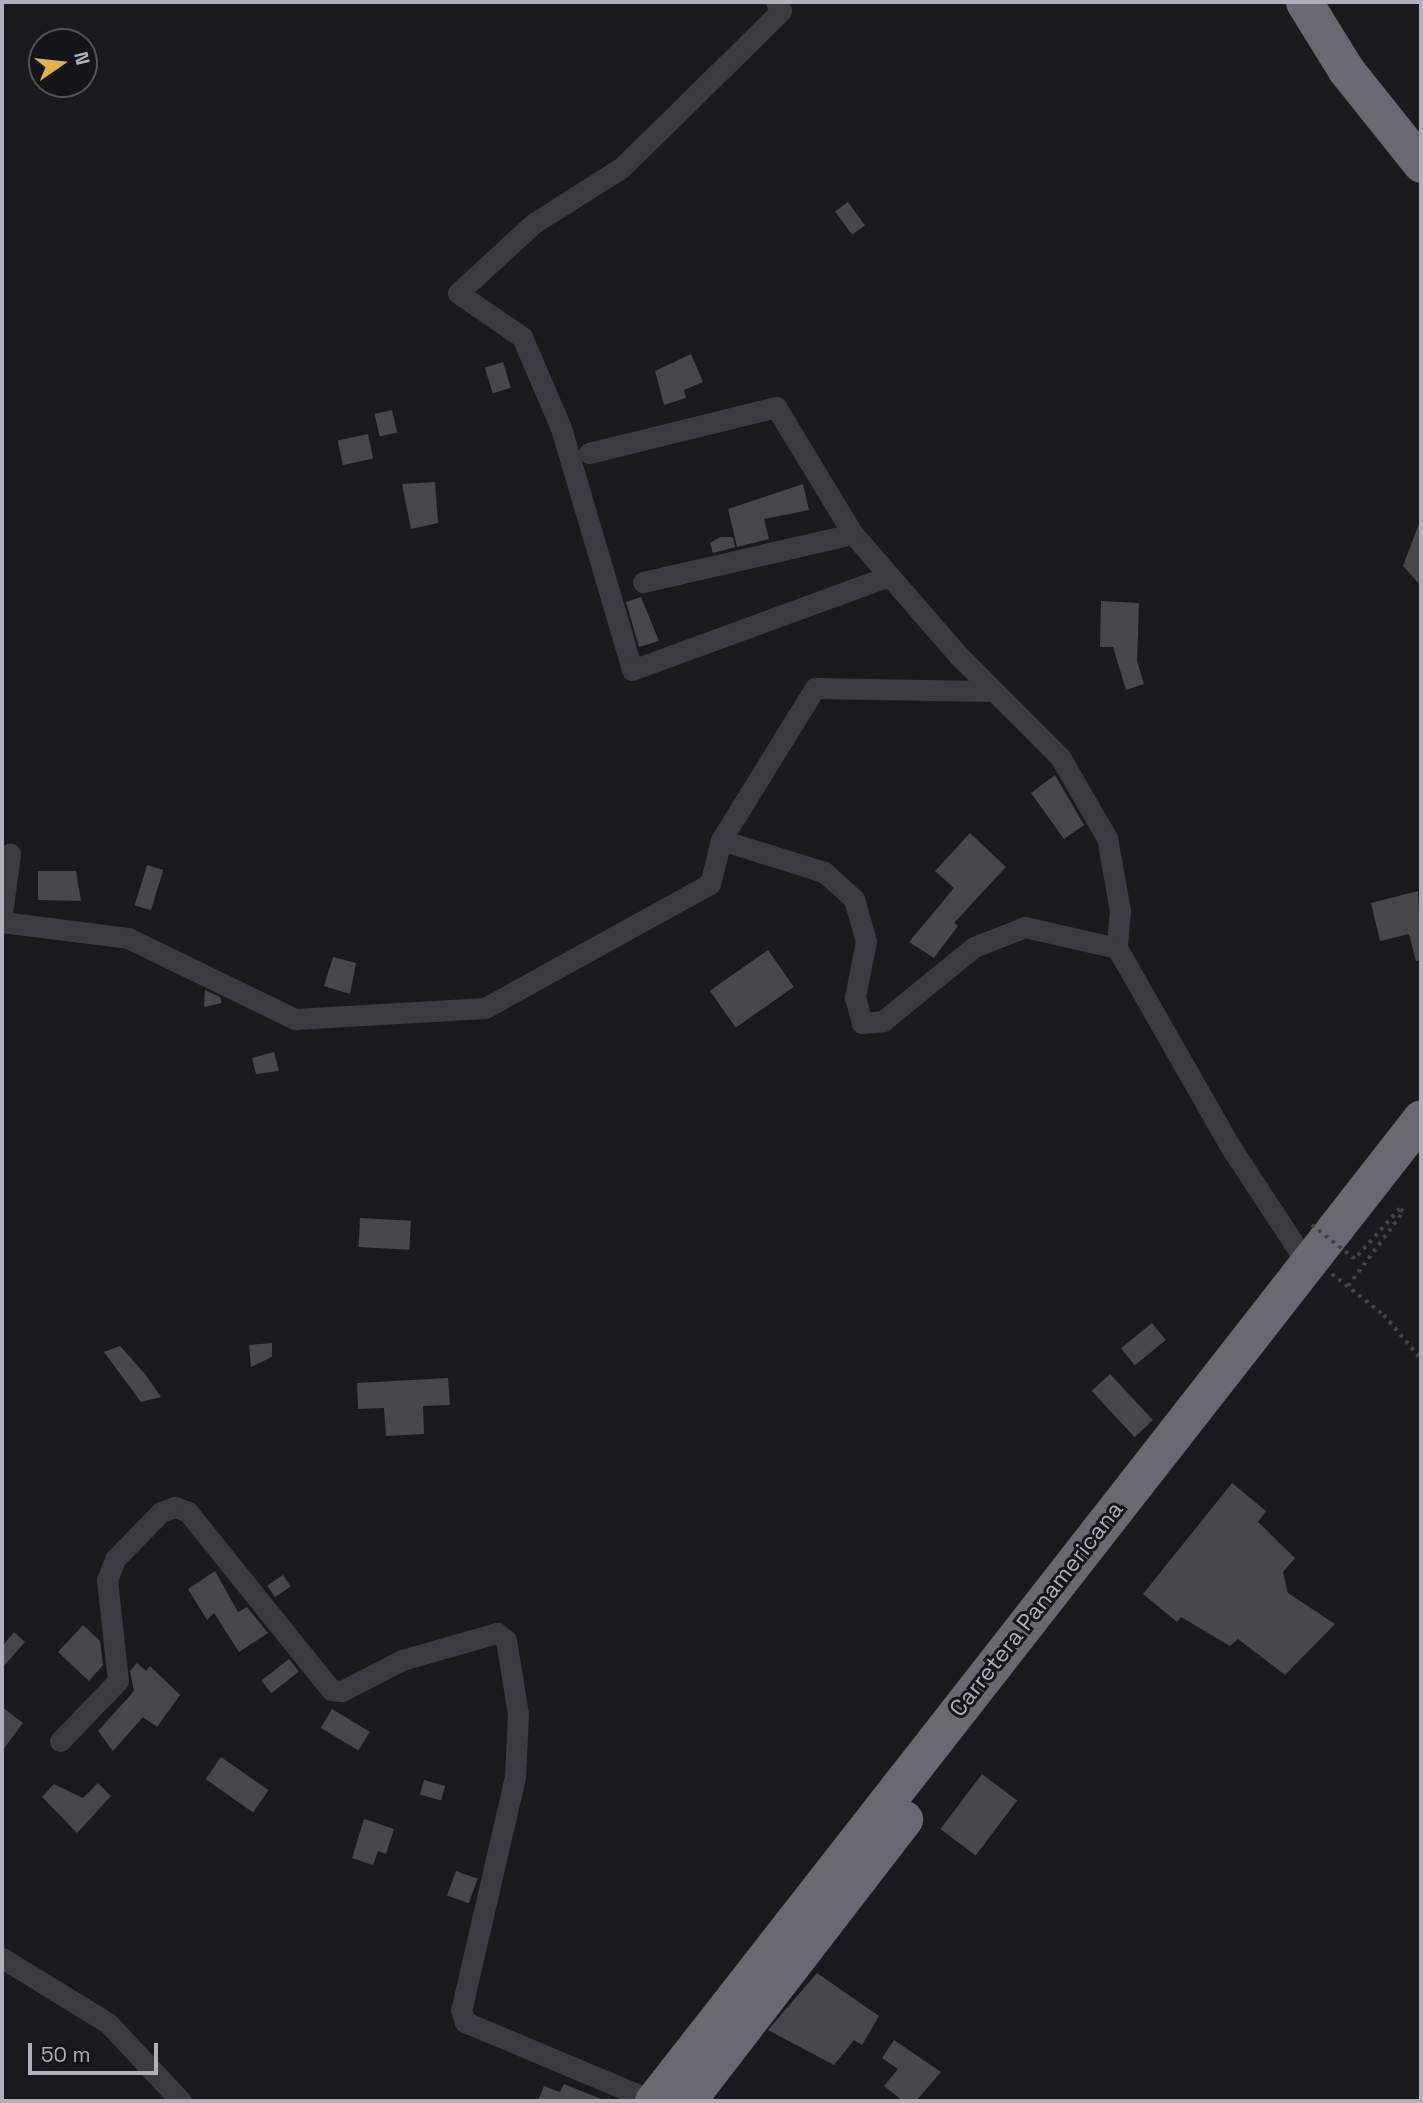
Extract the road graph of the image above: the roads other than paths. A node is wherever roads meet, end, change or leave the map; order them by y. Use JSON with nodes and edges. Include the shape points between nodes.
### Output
{"nodes":[{"id":1,"x":776,"y":2,"type":"edge"},
{"id":2,"x":1304,"y":2,"type":"edge"},
{"id":3,"x":1329,"y":2,"type":"edge"},
{"id":4,"x":1421,"y":127,"type":"edge"},
{"id":5,"x":1421,"y":164,"type":"edge"},
{"id":6,"x":589,"y":453,"type":"dead end"},
{"id":7,"x":853,"y":534,"type":"junction"},
{"id":8,"x":889,"y":576,"type":"junction"},
{"id":9,"x":643,"y":582,"type":"dead end"},
{"id":10,"x":994,"y":691,"type":"junction"},
{"id":11,"x":721,"y":840,"type":"junction"},
{"id":12,"x":10,"y":854,"type":"dead end"},
{"id":13,"x":2,"y":914,"type":"edge"},
{"id":14,"x":2,"y":922,"type":"edge"},
{"id":15,"x":1117,"y":948,"type":"junction"},
{"id":16,"x":1421,"y":1118,"type":"edge"},
{"id":17,"x":1421,"y":1155,"type":"edge"},
{"id":18,"x":1334,"y":1269,"type":"junction"},
{"id":19,"x":60,"y":1741,"type":"dead end"},
{"id":20,"x":2,"y":1958,"type":"edge"},
{"id":21,"x":181,"y":2101,"type":"edge"},
{"id":22,"x":653,"y":2101,"type":"edge"},
{"id":23,"x":687,"y":2101,"type":"edge"}],
"edges":[{"from":1,"to":8,"type":"street","via":[[781,11],[621,169],[534,223],[458,293],[522,337],[561,428],[632,670]]},
{"from":2,"to":5,"type":"highway","via":[[1346,70]]},
{"from":3,"to":4,"type":"highway","via":[[1349,38]]},
{"from":6,"to":7,"type":"street","via":[[776,407]]},
{"from":7,"to":8,"type":"street"},
{"from":7,"to":9,"type":"street"},
{"from":8,"to":10,"type":"street"},
{"from":10,"to":11,"type":"street","via":[[815,688]]},
{"from":10,"to":15,"type":"street","via":[[1060,757],[1107,838],[1120,910]]},
{"from":11,"to":14,"type":"street","via":[[710,884],[485,1008],[295,1019],[128,938]]},
{"from":11,"to":15,"type":"street","via":[[824,872],[854,899],[866,941],[855,997],[862,1023],[883,1021],[974,947],[1025,926]]},
{"from":12,"to":13,"type":"street"},
{"from":15,"to":18,"type":"street","via":[[1230,1146]]},
{"from":16,"to":18,"type":"highway","name":"Carretera Panamericana"},
{"from":17,"to":18,"type":"highway","name":"Carretera Panamericana"},
{"from":18,"to":22,"type":"highway","name":"Carretera Panamericana"},
{"from":18,"to":23,"type":"highway","name":"Carretera Panamericana"},
{"from":19,"to":22,"type":"street","via":[[118,1681],[107,1580],[115,1559],[161,1512],[175,1507],[188,1512],[331,1690],[342,1691],[402,1660],[497,1633],[506,1640],[518,1714],[514,1777],[461,2010],[465,2022]]},
{"from":20,"to":21,"type":"street","via":[[108,2022]]}]}
